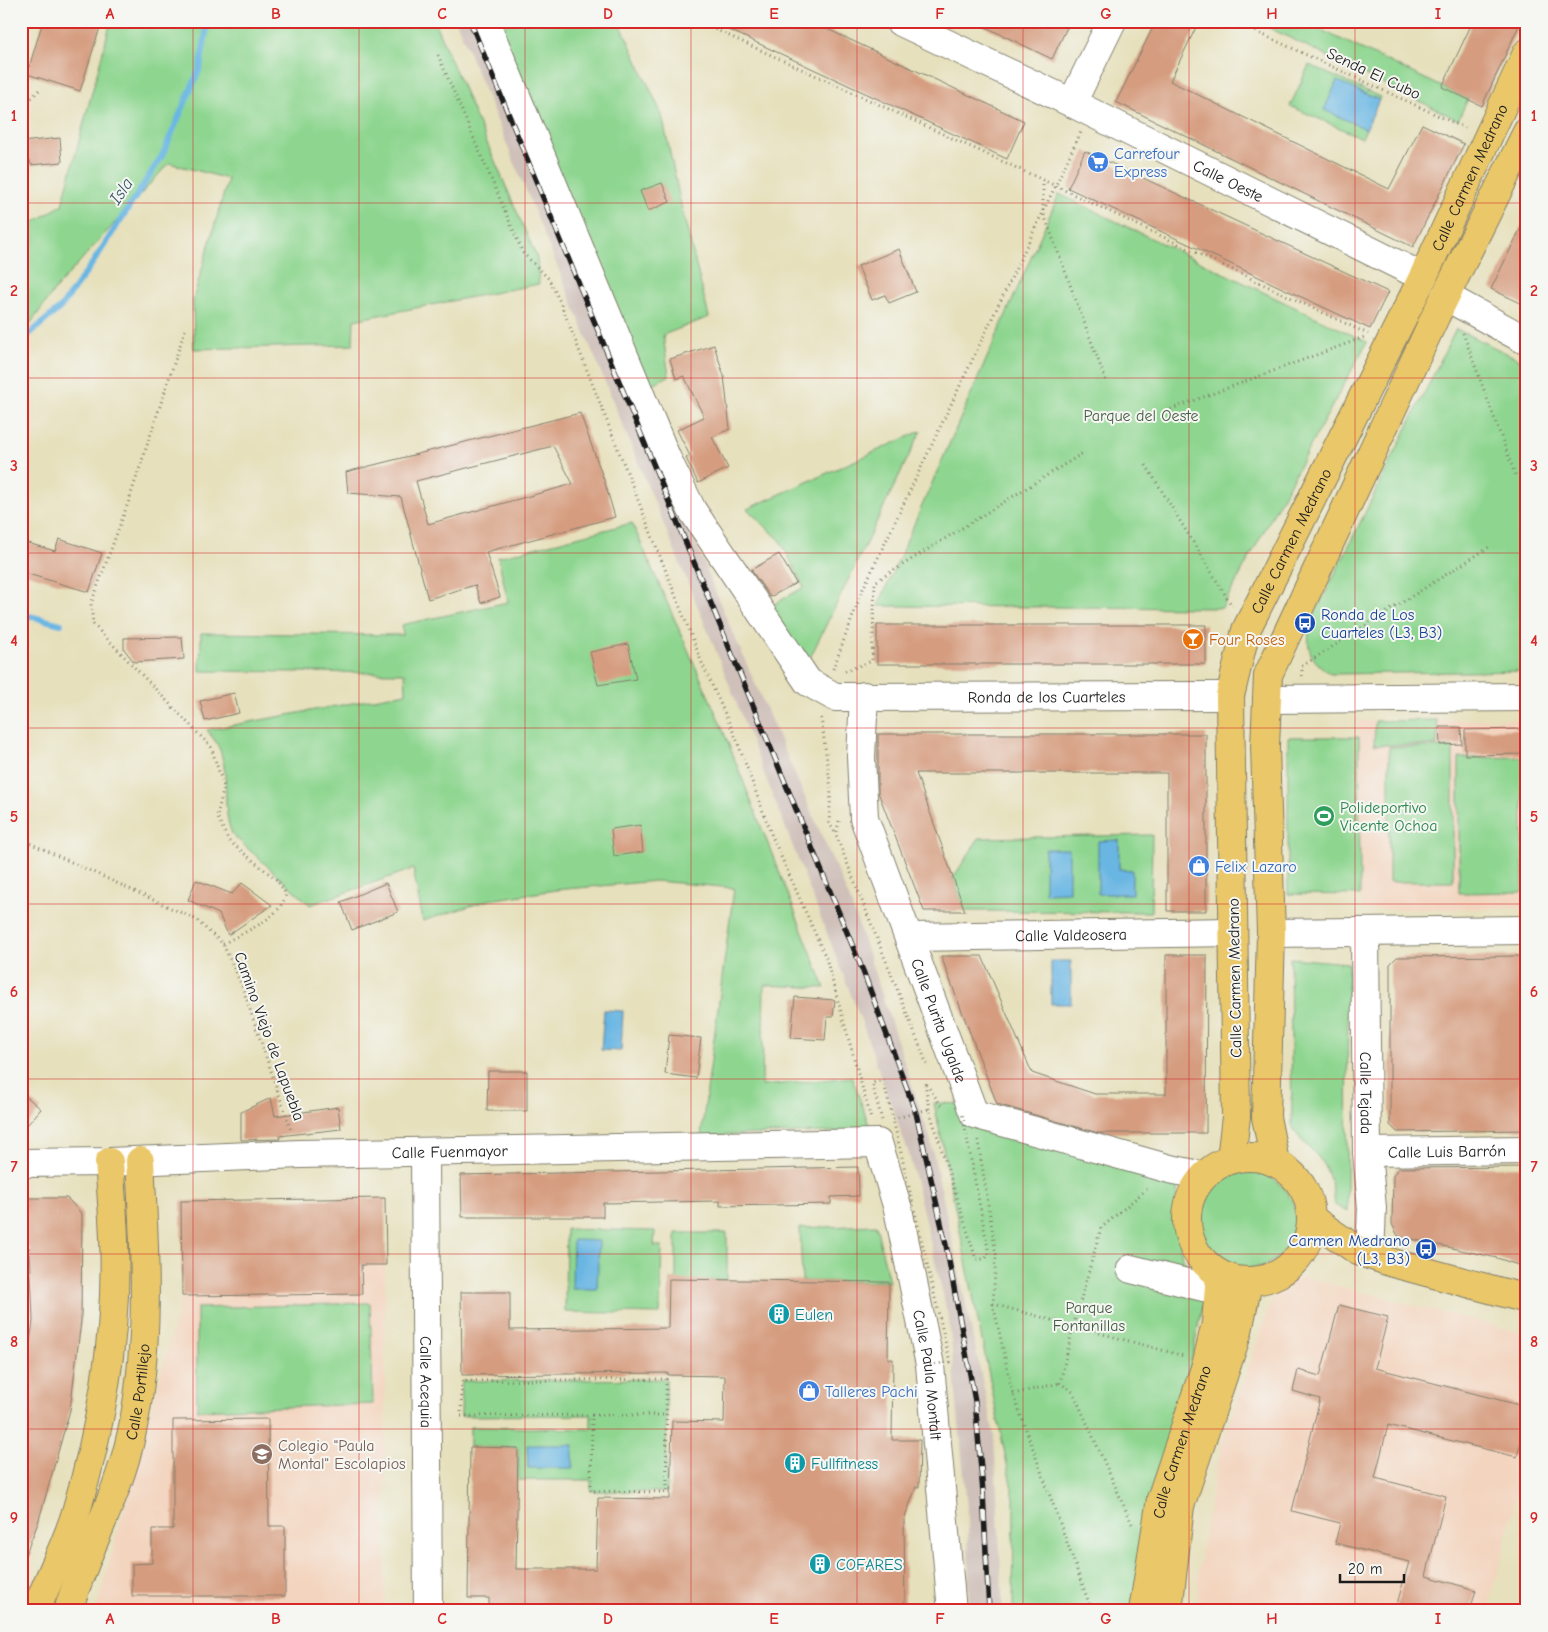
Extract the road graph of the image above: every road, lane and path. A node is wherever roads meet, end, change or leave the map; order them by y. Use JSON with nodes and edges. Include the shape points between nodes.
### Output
{"nodes":[{"id":1,"x":485,"y":21,"type":"edge"},
{"id":2,"x":697,"y":21,"type":"edge"},
{"id":3,"x":899,"y":21,"type":"edge"},
{"id":4,"x":1112,"y":21,"type":"edge"},
{"id":5,"x":1233,"y":21,"type":"edge"},
{"id":6,"x":1527,"y":53,"type":"edge"},
{"id":7,"x":438,"y":55,"type":"dead end"},
{"id":8,"x":40,"y":90,"type":"dead end"},
{"id":9,"x":1081,"y":107,"type":"junction"},
{"id":10,"x":21,"y":109,"type":"edge"},
{"id":11,"x":1467,"y":123,"type":"dead end"},
{"id":12,"x":1527,"y":132,"type":"edge"},
{"id":13,"x":1043,"y":180,"type":"junction"},
{"id":14,"x":1056,"y":187,"type":"junction"},
{"id":15,"x":1043,"y":212,"type":"junction"},
{"id":16,"x":1423,"y":276,"type":"junction"},
{"id":17,"x":1440,"y":306,"type":"junction"},
{"id":18,"x":185,"y":330,"type":"dead end"},
{"id":19,"x":1379,"y":340,"type":"junction"},
{"id":20,"x":1527,"y":341,"type":"edge"},
{"id":21,"x":1106,"y":381,"type":"dead end"},
{"id":22,"x":1166,"y":411,"type":"dead end"},
{"id":23,"x":1083,"y":453,"type":"dead end"},
{"id":24,"x":1146,"y":465,"type":"dead end"},
{"id":25,"x":1516,"y":477,"type":"dead end"},
{"id":26,"x":1492,"y":546,"type":"dead end"},
{"id":27,"x":870,"y":574,"type":"junction"},
{"id":28,"x":875,"y":582,"type":"junction"},
{"id":29,"x":1246,"y":630,"type":"junction"},
{"id":30,"x":838,"y":674,"type":"dead end"},
{"id":31,"x":820,"y":681,"type":"junction"},
{"id":32,"x":864,"y":696,"type":"junction"},
{"id":33,"x":1230,"y":696,"type":"junction"},
{"id":34,"x":1527,"y":697,"type":"edge"},
{"id":35,"x":1301,"y":698,"type":"junction"},
{"id":36,"x":1267,"y":699,"type":"junction"},
{"id":37,"x":836,"y":835,"type":"dead end"},
{"id":38,"x":21,"y":839,"type":"edge"},
{"id":39,"x":1527,"y":930,"type":"edge"},
{"id":40,"x":1233,"y":932,"type":"junction"},
{"id":41,"x":1365,"y":932,"type":"junction"},
{"id":42,"x":1271,"y":933,"type":"junction"},
{"id":43,"x":910,"y":937,"type":"junction"},
{"id":44,"x":223,"y":944,"type":"junction"},
{"id":45,"x":941,"y":1105,"type":"dead end"},
{"id":46,"x":930,"y":1109,"type":"junction"},
{"id":47,"x":968,"y":1113,"type":"junction"},
{"id":48,"x":893,"y":1119,"type":"junction"},
{"id":49,"x":881,"y":1136,"type":"junction"},
{"id":50,"x":1527,"y":1150,"type":"edge"},
{"id":51,"x":1367,"y":1152,"type":"junction"},
{"id":52,"x":425,"y":1153,"type":"junction"},
{"id":53,"x":300,"y":1154,"type":"junction"},
{"id":54,"x":1231,"y":1159,"type":"junction"},
{"id":55,"x":140,"y":1161,"type":"junction"},
{"id":56,"x":109,"y":1162,"type":"junction"},
{"id":57,"x":1275,"y":1162,"type":"junction"},
{"id":58,"x":21,"y":1163,"type":"edge"},
{"id":59,"x":1170,"y":1170,"type":"junction"},
{"id":60,"x":1204,"y":1176,"type":"junction"},
{"id":61,"x":1312,"y":1219,"type":"junction"},
{"id":62,"x":1364,"y":1253,"type":"junction"},
{"id":63,"x":1295,"y":1260,"type":"junction"},
{"id":64,"x":1131,"y":1270,"type":"dead end"},
{"id":65,"x":1248,"y":1282,"type":"junction"},
{"id":66,"x":1220,"y":1283,"type":"junction"},
{"id":67,"x":1527,"y":1299,"type":"edge"},
{"id":68,"x":993,"y":1304,"type":"junction"},
{"id":69,"x":1073,"y":1327,"type":"junction"},
{"id":70,"x":1207,"y":1362,"type":"junction"},
{"id":71,"x":930,"y":1365,"type":"junction"},
{"id":72,"x":1060,"y":1383,"type":"junction"},
{"id":73,"x":1013,"y":1394,"type":"junction"},
{"id":74,"x":592,"y":1415,"type":"junction"},
{"id":75,"x":666,"y":1415,"type":"junction"},
{"id":76,"x":1133,"y":1526,"type":"dead end"},
{"id":77,"x":1090,"y":1606,"type":"junction"},
{"id":78,"x":36,"y":1611,"type":"edge"},
{"id":79,"x":68,"y":1611,"type":"edge"},
{"id":80,"x":428,"y":1611,"type":"edge"},
{"id":81,"x":952,"y":1611,"type":"edge"},
{"id":82,"x":1079,"y":1611,"type":"edge"},
{"id":83,"x":1093,"y":1611,"type":"edge"},
{"id":84,"x":1143,"y":1611,"type":"edge"},
{"id":85,"x":1168,"y":1611,"type":"edge"}],
"edges":[{"from":1,"to":31,"type":"street","via":[[667,459],[692,510]]},
{"from":2,"to":13,"type":"path"},
{"from":3,"to":9,"type":"street","name":"Calle Oeste"},
{"from":4,"to":9,"type":"street"},
{"from":5,"to":11,"type":"path","name":"Senda El Cubo","via":[[1464,129]]},
{"from":6,"to":16,"type":"main road","name":"Calle Carmen Medrano"},
{"from":7,"to":49,"type":"path","via":[[523,253],[549,279],[702,663],[736,738],[772,836],[826,958]]},
{"from":8,"to":10,"type":"path"},
{"from":9,"to":14,"type":"path"},
{"from":9,"to":16,"type":"street","name":"Calle Oeste"},
{"from":12,"to":17,"type":"main road","name":"Calle Carmen Medrano"},
{"from":13,"to":14,"type":"path"},
{"from":13,"to":15,"type":"path"},
{"from":14,"to":15,"type":"path"},
{"from":14,"to":19,"type":"path"},
{"from":15,"to":21,"type":"path"},
{"from":15,"to":27,"type":"path"},
{"from":16,"to":19,"type":"main road","name":"Calle Carmen Medrano"},
{"from":17,"to":20,"type":"street"},
{"from":17,"to":25,"type":"path","via":[[1460,324]]},
{"from":17,"to":36,"type":"main road","name":"Calle Carmen Medrano","via":[[1268,675]]},
{"from":18,"to":44,"type":"path","via":[[92,611],[93,624],[211,747],[224,787],[217,816],[229,841],[277,880],[286,894],[284,904],[271,917]]},
{"from":19,"to":22,"type":"path"},
{"from":19,"to":29,"type":"main road","name":"Calle Carmen Medrano"},
{"from":23,"to":28,"type":"path"},
{"from":24,"to":29,"type":"path"},
{"from":26,"to":35,"type":"path","via":[[1302,666]]},
{"from":27,"to":28,"type":"path"},
{"from":27,"to":31,"type":"path"},
{"from":28,"to":30,"type":"path","via":[[872,661]]},
{"from":29,"to":33,"type":"main road","name":"Calle Carmen Medrano"},
{"from":31,"to":32,"type":"street","name":"Ronda de los Cuarteles","via":[[835,697]]},
{"from":31,"to":37,"type":"path","via":[[831,789],[830,823]]},
{"from":32,"to":33,"type":"street","name":"Ronda de los Cuarteles"},
{"from":32,"to":43,"type":"street","name":"Calle Purita Ugalde","via":[[861,757],[864,818]]},
{"from":33,"to":40,"type":"main road","name":"Calle Carmen Medrano"},
{"from":34,"to":35,"type":"street"},
{"from":35,"to":36,"type":"street"},
{"from":36,"to":42,"type":"main road","name":"Calle Carmen Medrano","via":[[1265,747]]},
{"from":38,"to":44,"type":"path","name":"Camino Viejo de Lapuebla","via":[[195,919]]},
{"from":39,"to":41,"type":"street"},
{"from":40,"to":43,"type":"street","name":"Calle Valdeosera"},
{"from":40,"to":54,"type":"main road","name":"Calle Carmen Medrano","via":[[1236,1117]]},
{"from":41,"to":42,"type":"street"},
{"from":41,"to":51,"type":"street","name":"Calle Tejada"},
{"from":42,"to":57,"type":"main road","name":"Calle Carmen Medrano","via":[[1266,1117]]},
{"from":43,"to":47,"type":"street","name":"Calle Purita Ugalde"},
{"from":44,"to":53,"type":"path","name":"Camino Viejo de Lapuebla","via":[[242,986]]},
{"from":45,"to":46,"type":"path","via":[[925,1082]]},
{"from":46,"to":47,"type":"path","bridge":true,"via":[[976,1259],[985,1259],[989,1254]]},
{"from":46,"to":48,"type":"path","bridge":true},
{"from":47,"to":59,"type":"street"},
{"from":47,"to":68,"type":"path","via":[[996,1254]]},
{"from":48,"to":49,"type":"path","via":[[883,1080],[872,1084]]},
{"from":48,"to":71,"type":"path","bridge":true,"via":[[950,1362]]},
{"from":49,"to":52,"type":"street","name":"Calle Fuenmayor"},
{"from":49,"to":71,"type":"street","name":"Calle Paula Montalt"},
{"from":50,"to":51,"type":"street","name":"Calle Luis Barrón"},
{"from":51,"to":62,"type":"street","name":"Calle Tejada","via":[[1372,1208]]},
{"from":52,"to":53,"type":"street","name":"Calle Fuenmayor"},
{"from":52,"to":80,"type":"street","name":"Calle Acequia"},
{"from":53,"to":55,"type":"street","name":"Calle Fuenmayor"},
{"from":54,"to":57,"type":"main road","via":[[1253,1157]]},
{"from":54,"to":60,"type":"main road"},
{"from":55,"to":56,"type":"street","name":"Calle Fuenmayor"},
{"from":55,"to":79,"type":"main road","name":"Calle Portillejo","via":[[145,1270],[143,1353],[131,1437],[104,1520]]},
{"from":56,"to":58,"type":"street","name":"Calle Fuenmayor"},
{"from":56,"to":78,"type":"main road","name":"Calle Portillejo","via":[[114,1274],[109,1351],[97,1432],[75,1514]]},
{"from":57,"to":61,"type":"main road","via":[[1302,1185]]},
{"from":59,"to":60,"type":"street"},
{"from":59,"to":69,"type":"path","via":[[1101,1228]]},
{"from":60,"to":66,"type":"main road","via":[[1193,1192],[1187,1210],[1188,1230],[1194,1248]]},
{"from":61,"to":62,"type":"main road"},
{"from":61,"to":63,"type":"main road","via":[[1310,1238]]},
{"from":62,"to":63,"type":"main road","via":[[1330,1251]]},
{"from":62,"to":67,"type":"main road"},
{"from":63,"to":65,"type":"main road","via":[[1286,1270],[1268,1279]]},
{"from":64,"to":66,"type":"street"},
{"from":65,"to":66,"type":"main road"},
{"from":65,"to":85,"type":"main road","name":"Calle Carmen Medrano","via":[[1238,1331],[1180,1506]]},
{"from":66,"to":70,"type":"main road","name":"Calle Carmen Medrano"},
{"from":68,"to":69,"type":"path"},
{"from":68,"to":73,"type":"path"},
{"from":69,"to":70,"type":"path"},
{"from":69,"to":72,"type":"path"},
{"from":70,"to":84,"type":"main road","name":"Calle Carmen Medrano","via":[[1161,1499]]},
{"from":71,"to":81,"type":"street","name":"Calle Paula Montalt"},
{"from":72,"to":73,"type":"path"},
{"from":72,"to":76,"type":"path","via":[[1073,1392]]},
{"from":73,"to":77,"type":"path"},
{"from":74,"to":75,"type":"path"},
{"from":74,"to":75,"type":"path","via":[[591,1491],[666,1492]]},
{"from":74,"to":75,"type":"path","via":[[461,1416],[462,1381],[666,1379]]},
{"from":77,"to":82,"type":"path"},
{"from":77,"to":83,"type":"path"}]}
